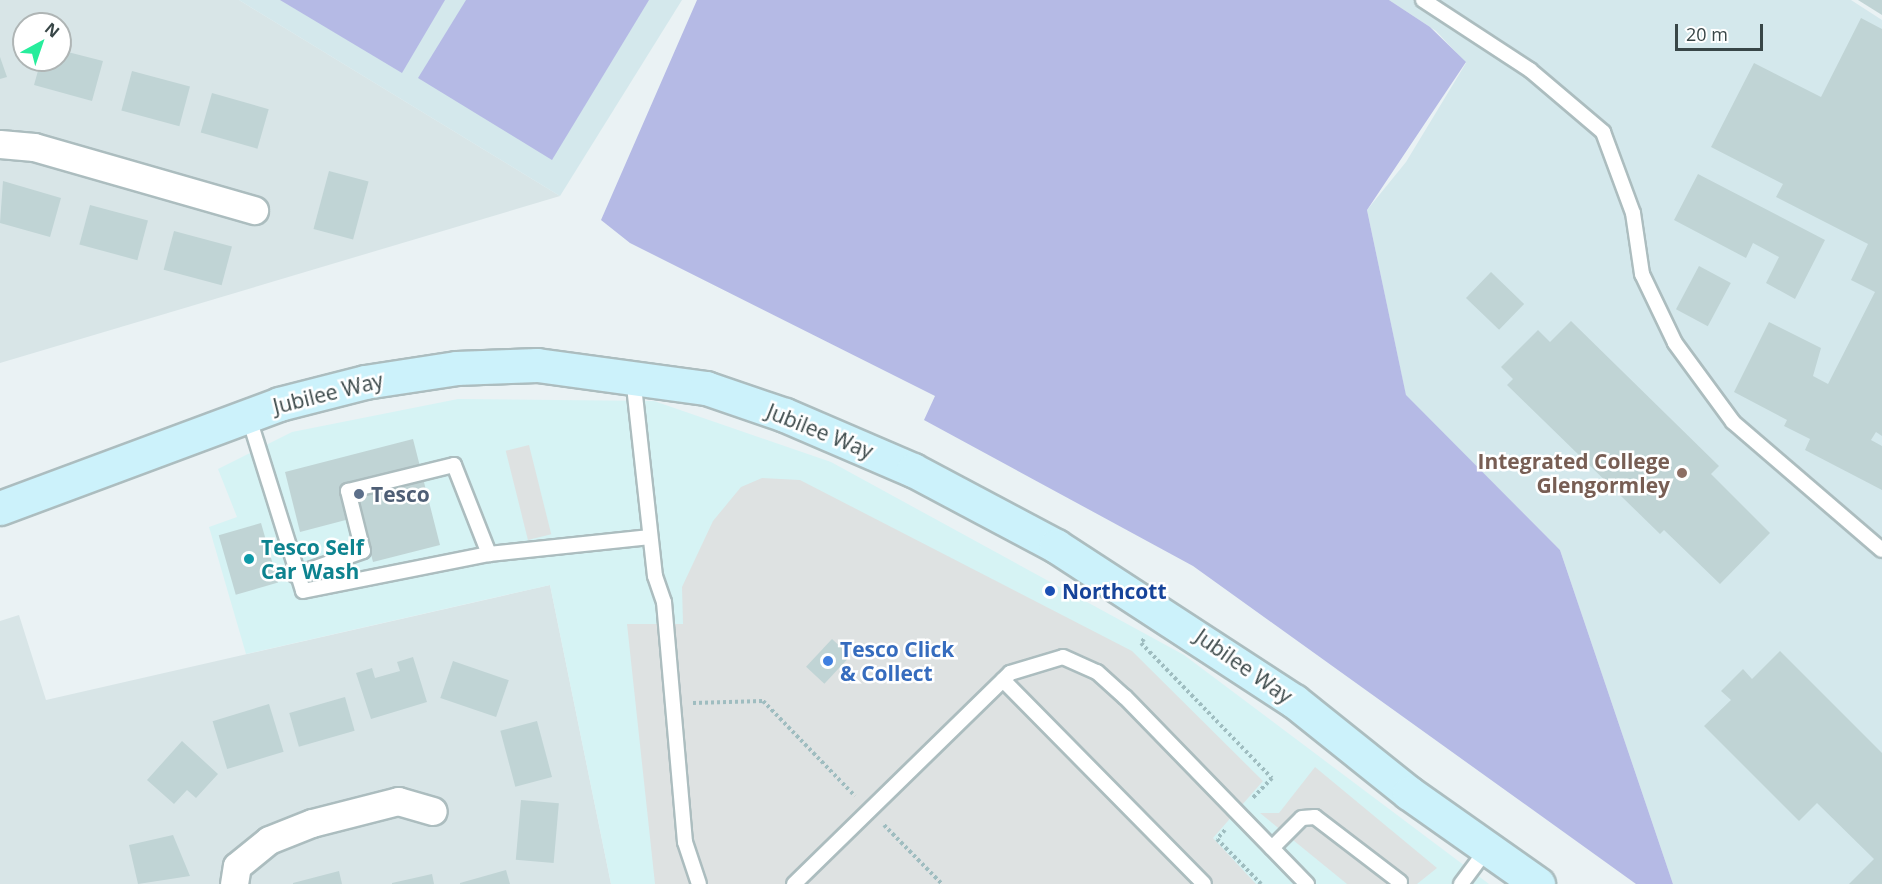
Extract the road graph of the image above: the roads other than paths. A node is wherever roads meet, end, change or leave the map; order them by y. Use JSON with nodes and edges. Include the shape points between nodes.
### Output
{"nodes":[{"id":1,"x":1424,"y":0,"type":"edge"},
{"id":2,"x":0,"y":144,"type":"edge"},
{"id":3,"x":254,"y":210,"type":"dead end"},
{"id":4,"x":633,"y":375,"type":"junction"},
{"id":5,"x":248,"y":415,"type":"junction"},
{"id":6,"x":0,"y":508,"type":"edge"},
{"id":7,"x":650,"y":537,"type":"junction"},
{"id":8,"x":1882,"y":550,"type":"edge"},
{"id":9,"x":489,"y":554,"type":"junction"},
{"id":10,"x":295,"y":575,"type":"junction"},
{"id":11,"x":1003,"y":680,"type":"junction"},
{"id":12,"x":433,"y":810,"type":"dead end"},
{"id":13,"x":1272,"y":848,"type":"junction"},
{"id":14,"x":1487,"y":849,"type":"junction"},
{"id":15,"x":1400,"y":882,"type":"dead end"},
{"id":16,"x":234,"y":884,"type":"edge"},
{"id":17,"x":699,"y":884,"type":"edge"},
{"id":18,"x":794,"y":884,"type":"edge"},
{"id":19,"x":1204,"y":884,"type":"edge"},
{"id":20,"x":1307,"y":884,"type":"edge"},
{"id":21,"x":1461,"y":884,"type":"edge"},
{"id":22,"x":1538,"y":884,"type":"edge"}],
"edges":[{"from":1,"to":8,"type":"lane","via":[[1530,70],[1603,132],[1633,213],[1642,274],[1675,343],[1733,422]]},
{"from":2,"to":3,"type":"street","via":[[34,147]]},
{"from":4,"to":5,"type":"street","name":"Jubilee Way","via":[[537,365],[456,368],[365,382]]},
{"from":4,"to":7,"type":"lane"},
{"from":4,"to":14,"type":"street","name":"Jubilee Way","via":[[706,388],[774,411],[913,470],[1161,610],[1294,701]]},
{"from":5,"to":6,"type":"street","name":"Jubilee Way"},
{"from":5,"to":10,"type":"lane"},
{"from":7,"to":9,"type":"lane"},
{"from":7,"to":17,"type":"lane","via":[[664,602],[685,842]]},
{"from":9,"to":10,"type":"lane","via":[[303,591]]},
{"from":9,"to":10,"type":"lane","via":[[454,465],[348,491],[363,550]]},
{"from":11,"to":13,"type":"lane","via":[[1041,659],[1064,657],[1097,672]]},
{"from":11,"to":18,"type":"lane"},
{"from":11,"to":19,"type":"lane"},
{"from":12,"to":16,"type":"street","via":[[398,801],[312,823],[269,840],[237,866]]},
{"from":13,"to":15,"type":"lane","via":[[1302,818],[1315,817]]},
{"from":13,"to":20,"type":"lane"},
{"from":14,"to":21,"type":"lane"},
{"from":14,"to":22,"type":"street","name":"Jubilee Way"}]}
